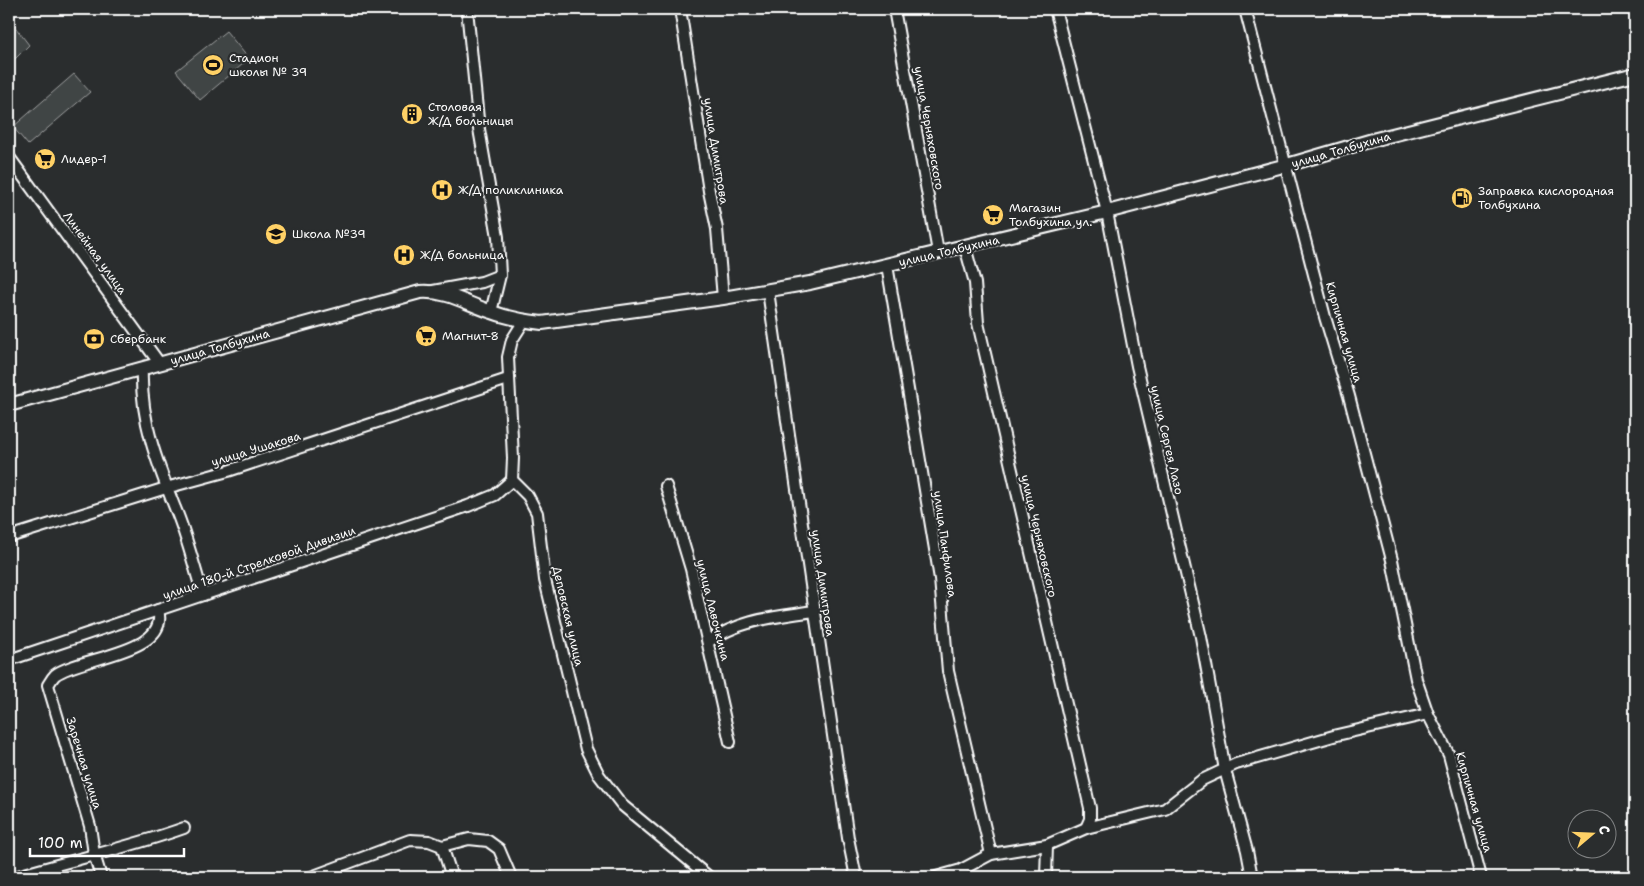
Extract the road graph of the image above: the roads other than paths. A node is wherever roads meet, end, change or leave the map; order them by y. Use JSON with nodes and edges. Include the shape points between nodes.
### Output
{"nodes":[{"id":1,"x":468,"y":9,"type":"edge"},
{"id":2,"x":680,"y":9,"type":"edge"},
{"id":3,"x":894,"y":9,"type":"edge"},
{"id":4,"x":1055,"y":9,"type":"edge"},
{"id":5,"x":1245,"y":9,"type":"edge"},
{"id":6,"x":1635,"y":74,"type":"edge"},
{"id":7,"x":10,"y":160,"type":"edge"},
{"id":8,"x":1287,"y":165,"type":"junction"},
{"id":9,"x":1108,"y":212,"type":"junction"},
{"id":10,"x":965,"y":248,"type":"junction"},
{"id":11,"x":938,"y":252,"type":"junction"},
{"id":12,"x":888,"y":265,"type":"junction"},
{"id":13,"x":500,"y":275,"type":"junction"},
{"id":14,"x":768,"y":291,"type":"junction"},
{"id":15,"x":431,"y":292,"type":"junction"},
{"id":16,"x":723,"y":298,"type":"junction"},
{"id":17,"x":491,"y":312,"type":"junction"},
{"id":18,"x":524,"y":321,"type":"junction"},
{"id":19,"x":160,"y":364,"type":"junction"},
{"id":20,"x":142,"y":369,"type":"junction"},
{"id":21,"x":508,"y":379,"type":"junction"},
{"id":22,"x":9,"y":405,"type":"edge"},
{"id":23,"x":512,"y":480,"type":"junction"},
{"id":24,"x":666,"y":486,"type":"dead end"},
{"id":25,"x":166,"y":488,"type":"junction"},
{"id":26,"x":9,"y":537,"type":"edge"},
{"id":27,"x":203,"y":595,"type":"junction"},
{"id":28,"x":158,"y":610,"type":"junction"},
{"id":29,"x":814,"y":611,"type":"junction"},
{"id":30,"x":708,"y":642,"type":"junction"},
{"id":31,"x":9,"y":660,"type":"edge"},
{"id":32,"x":1428,"y":714,"type":"junction"},
{"id":33,"x":730,"y":742,"type":"dead end"},
{"id":34,"x":1225,"y":770,"type":"junction"},
{"id":35,"x":184,"y":828,"type":"dead end"},
{"id":36,"x":1086,"y":828,"type":"junction"},
{"id":37,"x":1047,"y":845,"type":"junction"},
{"id":38,"x":442,"y":846,"type":"junction"},
{"id":39,"x":94,"y":854,"type":"junction"},
{"id":40,"x":991,"y":854,"type":"junction"},
{"id":41,"x":14,"y":877,"type":"edge"},
{"id":42,"x":101,"y":877,"type":"edge"},
{"id":43,"x":311,"y":877,"type":"edge"},
{"id":44,"x":452,"y":877,"type":"edge"},
{"id":45,"x":511,"y":877,"type":"edge"},
{"id":46,"x":709,"y":877,"type":"edge"},
{"id":47,"x":856,"y":877,"type":"edge"},
{"id":48,"x":936,"y":877,"type":"edge"},
{"id":49,"x":1046,"y":877,"type":"edge"},
{"id":50,"x":1252,"y":877,"type":"edge"},
{"id":51,"x":1481,"y":877,"type":"edge"}],
"edges":[{"from":1,"to":13,"type":"street"},
{"from":2,"to":16,"type":"street","name":"улица Димитрова","via":[[708,192],[717,229]]},
{"from":3,"to":11,"type":"street","name":"улица Черняховского"},
{"from":4,"to":9,"type":"street","name":"улица Сергея Лазо"},
{"from":5,"to":8,"type":"street","name":"Кирпичная улица"},
{"from":6,"to":8,"type":"street","name":"улица Толбухина","via":[[1376,139]]},
{"from":7,"to":19,"type":"street","name":"Линейная улица"},
{"from":8,"to":9,"type":"street","name":"улица Толбухина"},
{"from":8,"to":32,"type":"street","name":"Кирпичная улица","via":[[1392,560],[1412,664]]},
{"from":9,"to":10,"type":"street","name":"улица Толбухина"},
{"from":9,"to":34,"type":"street","name":"улица Сергея Лазо","via":[[1137,366],[1201,637]]},
{"from":10,"to":11,"type":"street","name":"улица Толбухина"},
{"from":10,"to":36,"type":"street","name":"улица Черняховского","via":[[975,283],[978,323],[1090,808]]},
{"from":11,"to":12,"type":"street","name":"улица Толбухина"},
{"from":12,"to":14,"type":"street","name":"улица Толбухина"},
{"from":12,"to":40,"type":"street","name":"улица Панфилова","via":[[940,579],[948,671]]},
{"from":13,"to":15,"type":"street","name":"улица Толбухина"},
{"from":13,"to":17,"type":"street"},
{"from":14,"to":16,"type":"street","name":"улица Толбухина"},
{"from":14,"to":29,"type":"street","name":"улица Димитрова"},
{"from":15,"to":17,"type":"street","name":"улица Толбухина","via":[[445,293]]},
{"from":15,"to":19,"type":"street","name":"улица Толбухина","via":[[409,294]]},
{"from":16,"to":18,"type":"street","name":"улица Толбухина","via":[[570,320]]},
{"from":17,"to":18,"type":"street","name":"улица Толбухина"},
{"from":18,"to":21,"type":"street","via":[[512,340]]},
{"from":19,"to":20,"type":"street","name":"улица Толбухина"},
{"from":20,"to":22,"type":"street","name":"улица Толбухина"},
{"from":20,"to":25,"type":"street","via":[[141,394],[149,436]]},
{"from":21,"to":23,"type":"street"},
{"from":21,"to":25,"type":"street","name":"улица Ушакова","via":[[228,471]]},
{"from":23,"to":27,"type":"street","name":"улица 180-й Стрелковой Дивизии","via":[[495,495],[468,506]]},
{"from":23,"to":46,"type":"street","name":"Деповская улица","via":[[528,496],[537,512],[545,580],[586,749],[599,774],[622,805]]},
{"from":24,"to":30,"type":"street","name":"улица Лавочкина","via":[[691,569]]},
{"from":25,"to":26,"type":"street","name":"улица Ушакова"},
{"from":25,"to":27,"type":"street","via":[[176,508]]},
{"from":27,"to":28,"type":"street","name":"улица 180-й Стрелковой Дивизии"},
{"from":28,"to":31,"type":"street","name":"улица 180-й Стрелковой Дивизии"},
{"from":28,"to":39,"type":"street","name":"Заречная улица","via":[[161,619],[152,635],[104,659],[62,672],[54,676],[48,685],[90,826]]},
{"from":29,"to":30,"type":"street","via":[[747,622]]},
{"from":29,"to":47,"type":"street","name":"улица Димитрова"},
{"from":30,"to":33,"type":"street","name":"улица Лавочкина"},
{"from":32,"to":34,"type":"street","via":[[1337,735]]},
{"from":32,"to":51,"type":"street","name":"Кирпичная улица","via":[[1449,755]]},
{"from":34,"to":36,"type":"street","via":[[1202,780],[1166,810]]},
{"from":34,"to":50,"type":"street","name":"улица Сергея Лазо"},
{"from":35,"to":39,"type":"street","via":[[136,845]]},
{"from":36,"to":37,"type":"street"},
{"from":37,"to":40,"type":"street"},
{"from":37,"to":49,"type":"street"},
{"from":38,"to":43,"type":"street","via":[[429,841],[410,840]]},
{"from":38,"to":44,"type":"street"},
{"from":38,"to":45,"type":"street","via":[[469,839],[488,841],[499,850]]},
{"from":39,"to":41,"type":"street"},
{"from":39,"to":42,"type":"street","name":"Заречная улица"},
{"from":40,"to":48,"type":"street","via":[[961,870]]}]}
